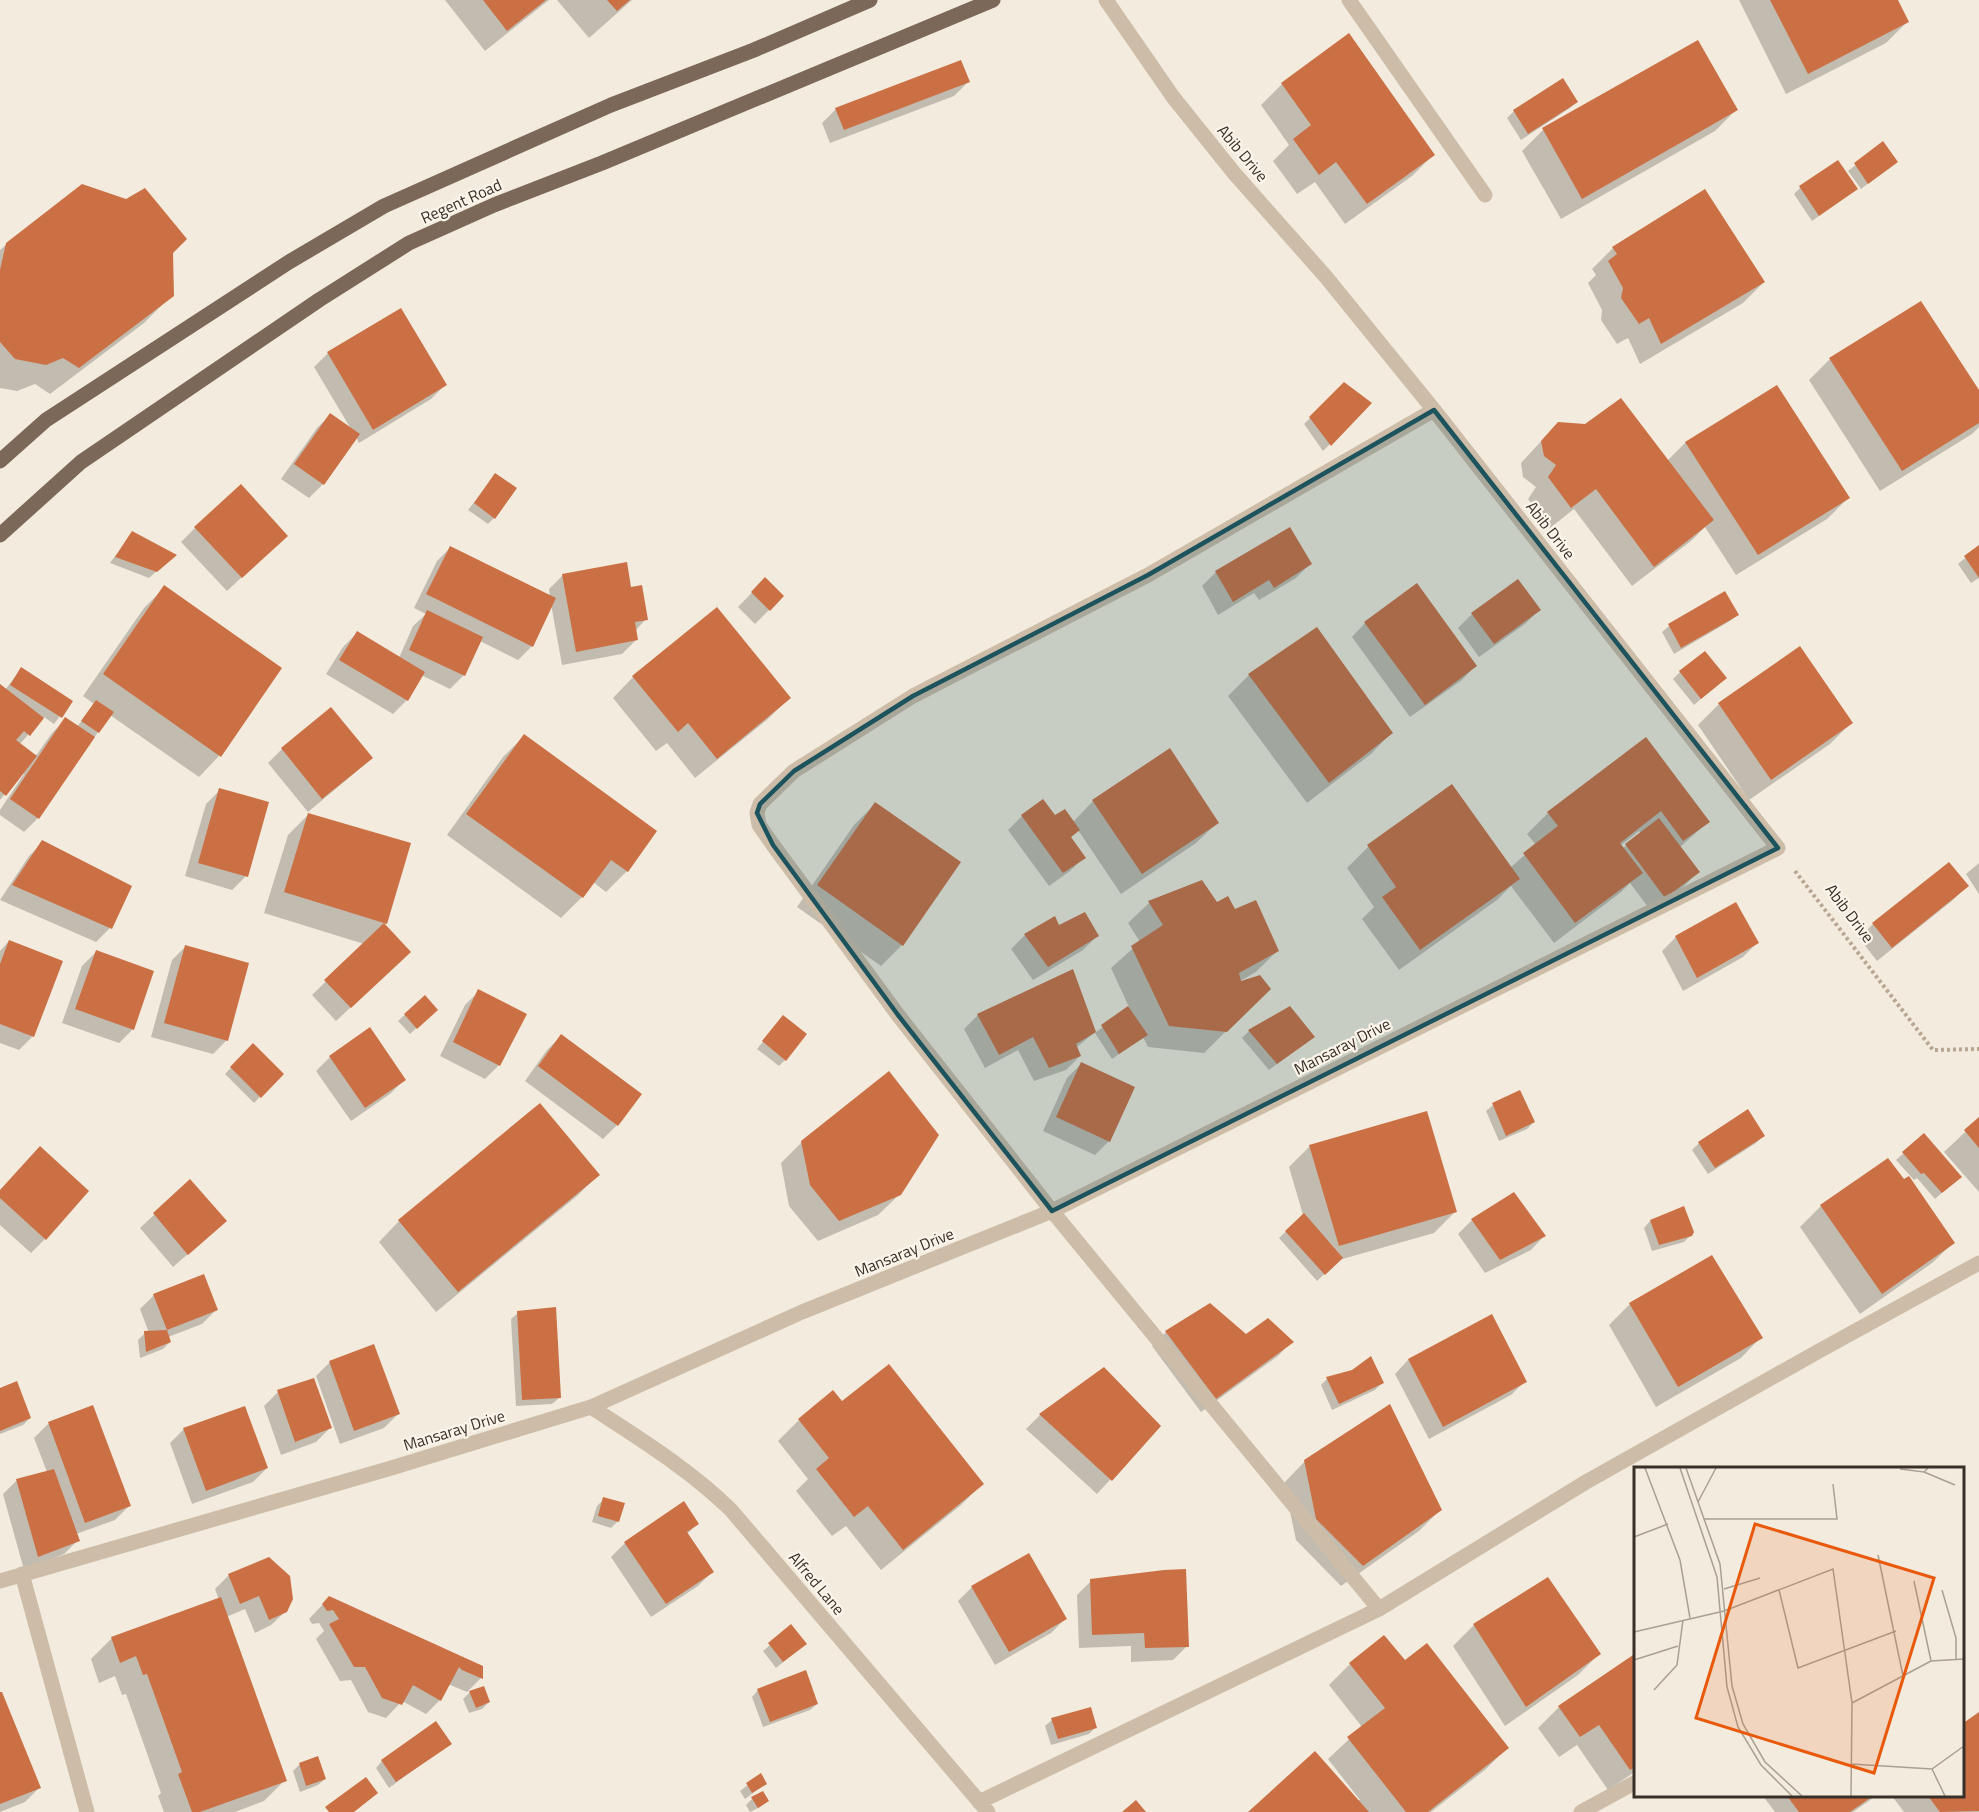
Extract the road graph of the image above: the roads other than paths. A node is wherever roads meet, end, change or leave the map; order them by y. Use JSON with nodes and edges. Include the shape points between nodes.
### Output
{"nodes":[{"id":1,"x":870,"y":0,"type":"edge"},
{"id":2,"x":993,"y":0,"type":"edge"},
{"id":3,"x":1106,"y":0,"type":"edge"},
{"id":4,"x":1349,"y":0,"type":"edge"},
{"id":5,"x":1485,"y":195,"type":"dead end"},
{"id":6,"x":1434,"y":410,"type":"junction"},
{"id":7,"x":0,"y":460,"type":"edge"},
{"id":8,"x":0,"y":535,"type":"edge"},
{"id":9,"x":1778,"y":848,"type":"joint"},
{"id":10,"x":1052,"y":1211,"type":"junction"},
{"id":11,"x":1979,"y":1263,"type":"edge"},
{"id":12,"x":591,"y":1407,"type":"junction"},
{"id":13,"x":22,"y":1574,"type":"junction"},
{"id":14,"x":0,"y":1581,"type":"edge"},
{"id":15,"x":1379,"y":1609,"type":"junction"},
{"id":16,"x":1634,"y":1783,"type":"edge"},
{"id":17,"x":984,"y":1807,"type":"edge"},
{"id":18,"x":87,"y":1812,"type":"edge"},
{"id":19,"x":1581,"y":1812,"type":"edge"}],
"edges":[{"from":1,"to":7,"type":"main road","name":"Regent Road","via":[[611,105],[384,206],[46,420]]},
{"from":2,"to":8,"type":"main road","name":"Regent Road","via":[[409,243],[81,462]]},
{"from":3,"to":6,"type":"street","name":"Abib Drive","via":[[1173,96],[1234,173],[1326,277]]},
{"from":4,"to":5,"type":"street"},
{"from":6,"to":9,"type":"street","name":"Abib Drive"},
{"from":6,"to":10,"type":"street","via":[[1148,574],[913,696],[794,771],[760,804],[759,825],[773,845],[898,1016]]},
{"from":9,"to":10,"type":"street","name":"Mansaray Drive"},
{"from":10,"to":12,"type":"street","name":"Mansaray Drive","via":[[802,1312]]},
{"from":10,"to":15,"type":"street"},
{"from":11,"to":15,"type":"street","via":[[1586,1482]]},
{"from":12,"to":13,"type":"street","name":"Mansaray Drive"},
{"from":12,"to":17,"type":"street","name":"Alfred Lane","via":[[676,1463],[731,1510]]},
{"from":13,"to":14,"type":"street","name":"Mansaray Drive"},
{"from":13,"to":18,"type":"street"},
{"from":15,"to":17,"type":"street"},
{"from":16,"to":19,"type":"street"}]}
